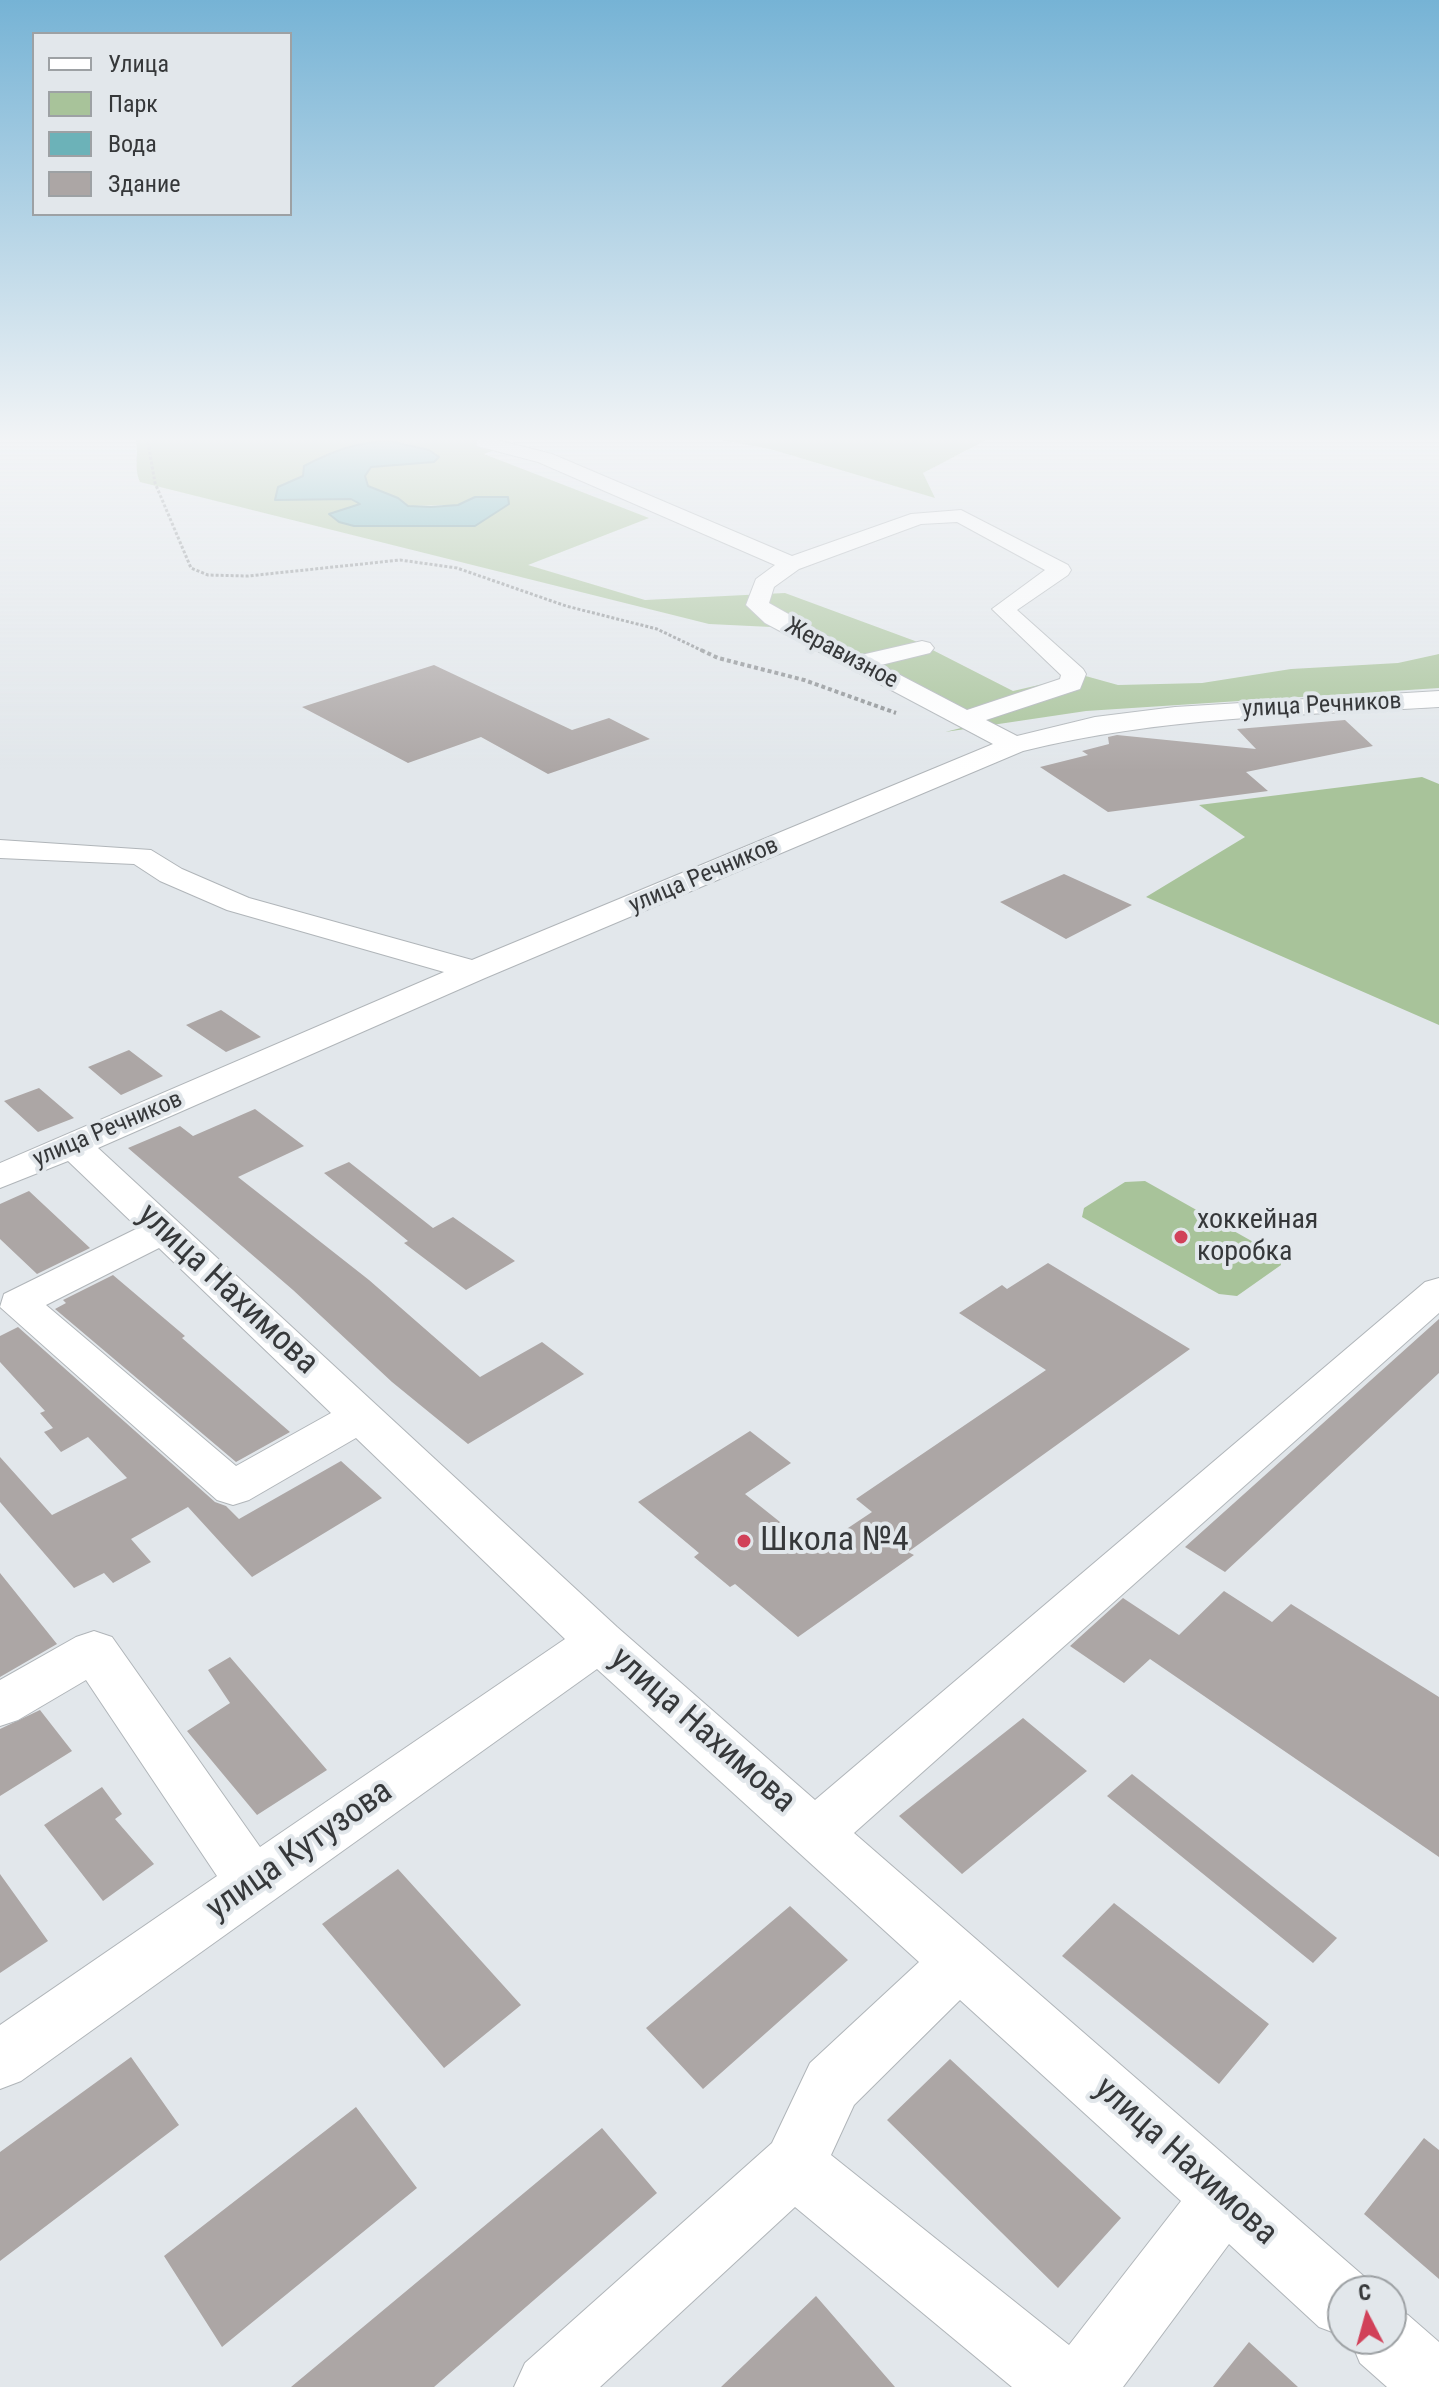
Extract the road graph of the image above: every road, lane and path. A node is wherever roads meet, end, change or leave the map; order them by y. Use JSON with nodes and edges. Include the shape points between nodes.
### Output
{"nodes":[{"id":1,"x":183,"y":548,"type":"edge"},
{"id":2,"x":755,"y":548,"type":"edge"},
{"id":3,"x":834,"y":548,"type":"edge"},
{"id":4,"x":1020,"y":548,"type":"edge"},
{"id":5,"x":791,"y":564,"type":"junction"},
{"id":6,"x":922,"y":648,"type":"dead end"},
{"id":7,"x":858,"y":663,"type":"junction"},
{"id":8,"x":1439,"y":699,"type":"edge"},
{"id":9,"x":905,"y":716,"type":"dead end"},
{"id":10,"x":968,"y":721,"type":"junction"},
{"id":11,"x":1014,"y":745,"type":"junction"},
{"id":12,"x":0,"y":849,"type":"edge"},
{"id":13,"x":474,"y":971,"type":"junction"},
{"id":14,"x":73,"y":1145,"type":"junction"},
{"id":15,"x":0,"y":1177,"type":"edge"},
{"id":16,"x":164,"y":1230,"type":"junction"},
{"id":17,"x":1439,"y":1291,"type":"edge"},
{"id":18,"x":361,"y":1416,"type":"junction"},
{"id":19,"x":599,"y":1641,"type":"junction"},
{"id":20,"x":0,"y":1705,"type":"edge"},
{"id":21,"x":817,"y":1832,"type":"junction"},
{"id":22,"x":253,"y":1883,"type":"junction"},
{"id":23,"x":960,"y":1961,"type":"junction"},
{"id":24,"x":0,"y":2060,"type":"edge"},
{"id":25,"x":794,"y":2165,"type":"junction"},
{"id":26,"x":1224,"y":2197,"type":"junction"},
{"id":27,"x":1327,"y":2289,"type":"edge"},
{"id":28,"x":1402,"y":2355,"type":"edge"},
{"id":29,"x":549,"y":2387,"type":"edge"},
{"id":30,"x":1066,"y":2387,"type":"edge"},
{"id":31,"x":1080,"y":2387,"type":"edge"},
{"id":32,"x":1438,"y":2387,"type":"edge"}],
"edges":[{"from":1,"to":9,"type":"path","via":[[191,568],[208,575],[248,576],[400,560],[457,568],[566,606],[657,629],[718,658],[804,680]]},
{"from":2,"to":5,"type":"street"},
{"from":3,"to":5,"type":"street"},
{"from":4,"to":10,"type":"street","via":[[1060,570],[1003,609],[1074,674],[1071,684],[984,710]]},
{"from":5,"to":7,"type":"street","name":"Жеравизное","via":[[764,584],[757,605]]},
{"from":6,"to":7,"type":"street"},
{"from":7,"to":10,"type":"street","name":"Жеравизное"},
{"from":8,"to":11,"type":"street","name":"улица Речников","via":[[1175,715],[1095,725]]},
{"from":10,"to":11,"type":"street","name":"Жеравизное"},
{"from":11,"to":13,"type":"street","name":"улица Речников"},
{"from":12,"to":13,"type":"street","via":[[141,856],[238,904]]},
{"from":13,"to":14,"type":"street","name":"улица Речников"},
{"from":14,"to":15,"type":"street","name":"улица Речников"},
{"from":14,"to":16,"type":"street","name":"улица Нахимова"},
{"from":16,"to":18,"type":"street","name":"улица Нахимова"},
{"from":16,"to":18,"type":"street","via":[[18,1303],[233,1488]]},
{"from":17,"to":21,"type":"street"},
{"from":18,"to":19,"type":"street","name":"улица Нахимова"},
{"from":19,"to":21,"type":"street","name":"улица Нахимова"},
{"from":19,"to":22,"type":"street","name":"улица Кутузова"},
{"from":20,"to":22,"type":"street","via":[[94,1651]]},
{"from":21,"to":23,"type":"street","name":"улица Нахимова"},
{"from":22,"to":24,"type":"street","name":"улица Кутузова"},
{"from":23,"to":25,"type":"street","via":[[832,2084]]},
{"from":23,"to":26,"type":"street","name":"улица Нахимова"},
{"from":25,"to":29,"type":"street"},
{"from":25,"to":30,"type":"street"},
{"from":26,"to":27,"type":"street","name":"улица Нахимова"},
{"from":26,"to":31,"type":"street"},
{"from":28,"to":32,"type":"street"}]}
